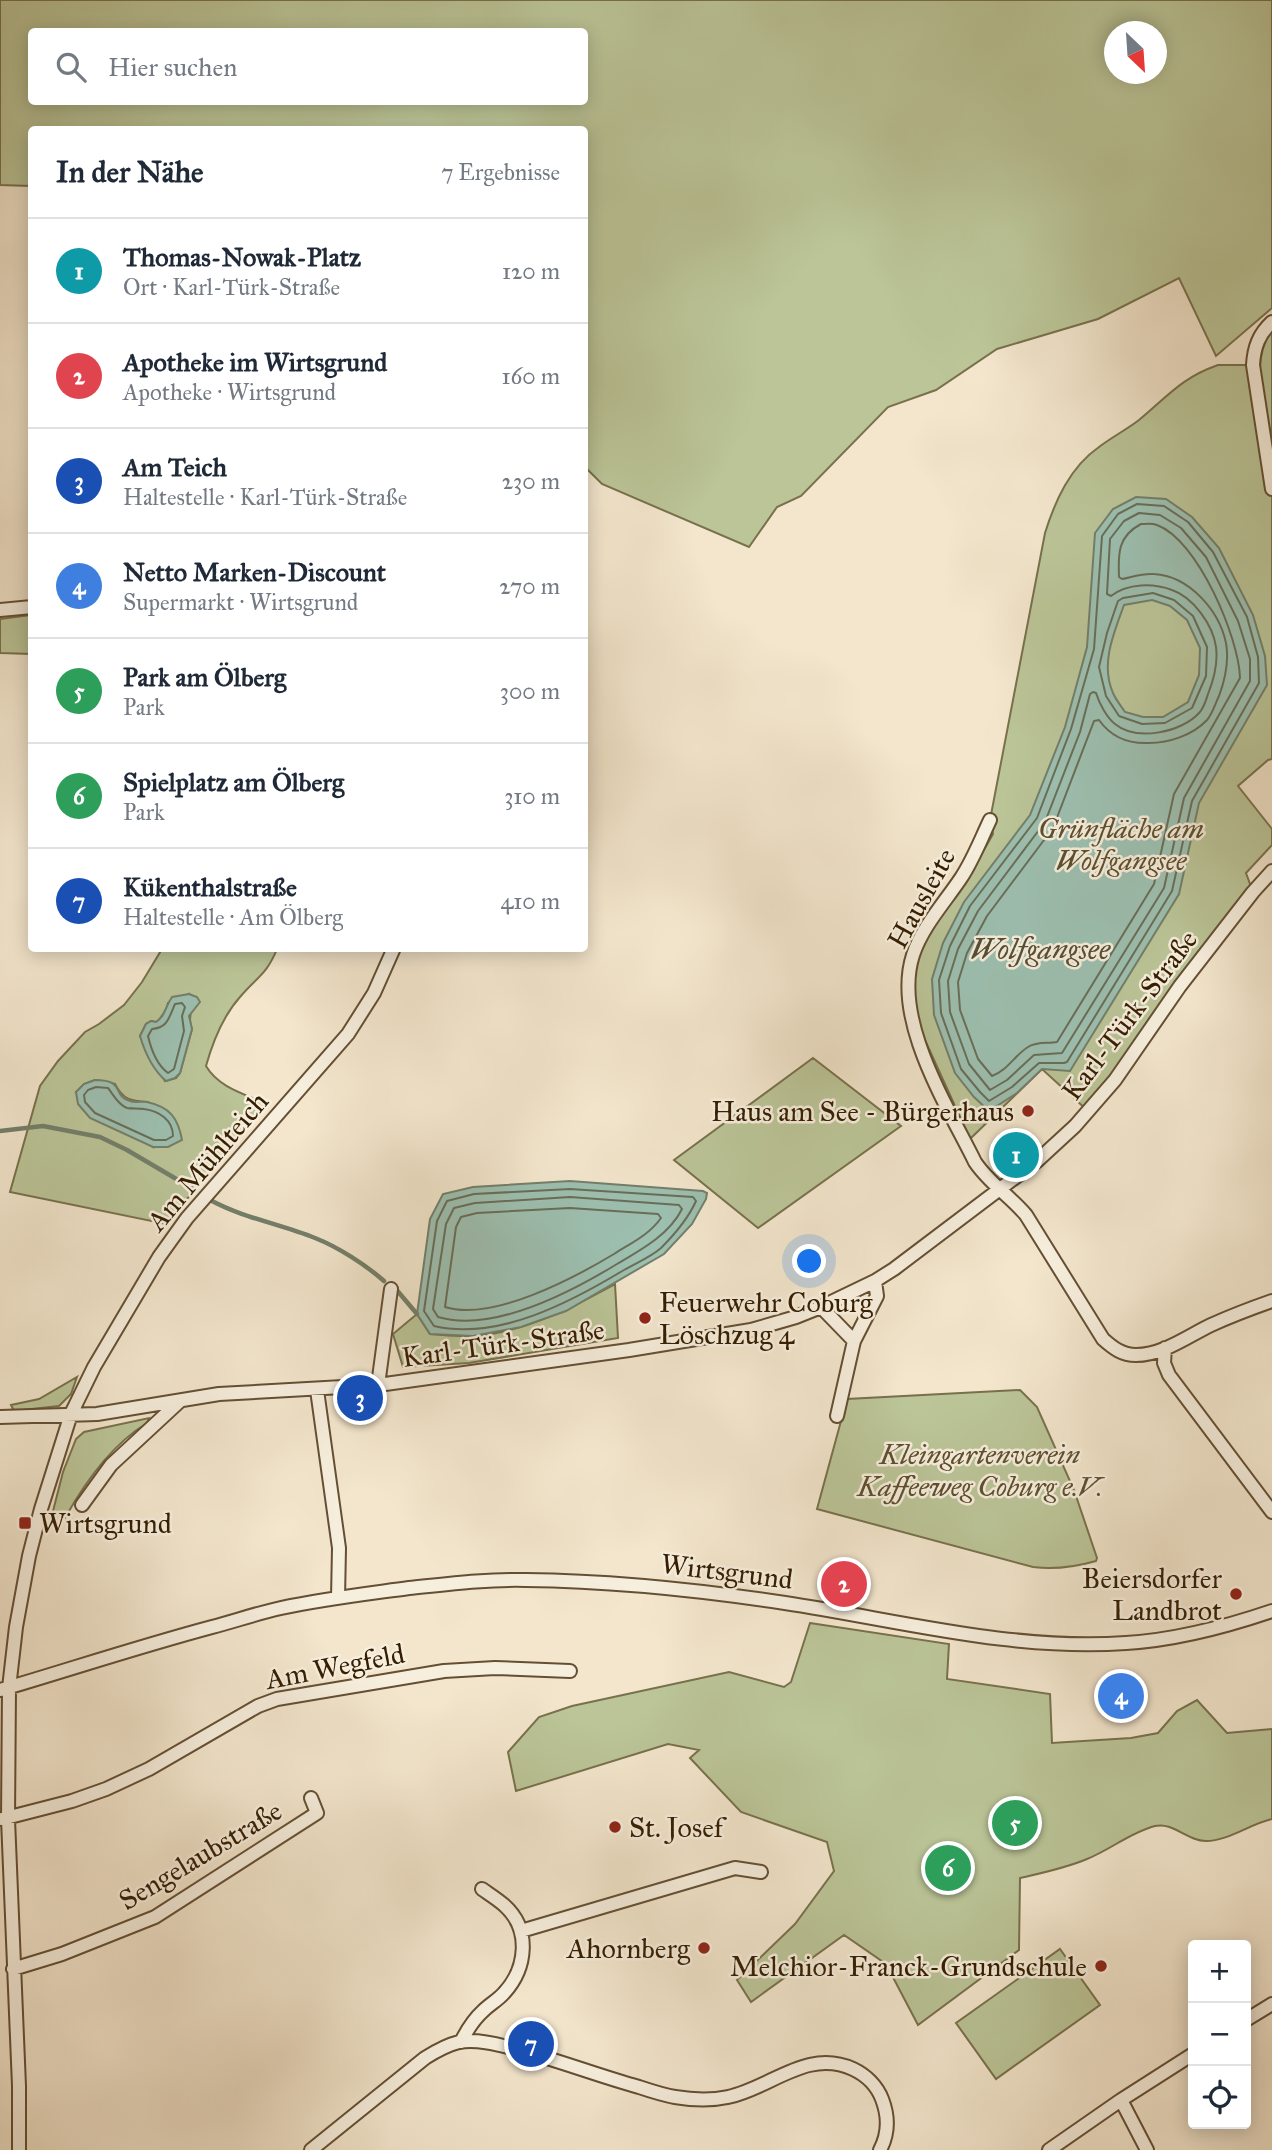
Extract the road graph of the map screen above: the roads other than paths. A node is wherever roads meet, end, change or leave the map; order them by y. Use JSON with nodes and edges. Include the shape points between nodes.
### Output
{"nodes":[{"id":1,"x":1272,"y":322,"type":"edge"},
{"id":2,"x":1272,"y":489,"type":"edge"},
{"id":3,"x":28,"y":607,"type":"edge"},
{"id":4,"x":0,"y":610,"type":"edge"},
{"id":5,"x":990,"y":820,"type":"dead end"},
{"id":6,"x":1272,"y":871,"type":"edge"},
{"id":7,"x":392,"y":952,"type":"edge"},
{"id":8,"x":998,"y":1190,"type":"junction"},
{"id":9,"x":875,"y":1281,"type":"junction"},
{"id":10,"x":391,"y":1289,"type":"dead end"},
{"id":11,"x":1272,"y":1301,"type":"edge"},
{"id":12,"x":821,"y":1307,"type":"junction"},
{"id":13,"x":854,"y":1341,"type":"junction"},
{"id":14,"x":1165,"y":1348,"type":"junction"},
{"id":15,"x":378,"y":1385,"type":"junction"},
{"id":16,"x":317,"y":1390,"type":"junction"},
{"id":17,"x":180,"y":1401,"type":"junction"},
{"id":18,"x":71,"y":1414,"type":"junction"},
{"id":19,"x":837,"y":1416,"type":"dead end"},
{"id":20,"x":0,"y":1417,"type":"edge"},
{"id":21,"x":82,"y":1505,"type":"dead end"},
{"id":22,"x":1272,"y":1512,"type":"edge"},
{"id":23,"x":338,"y":1598,"type":"junction"},
{"id":24,"x":1272,"y":1611,"type":"edge"},
{"id":25,"x":570,"y":1671,"type":"dead end"},
{"id":26,"x":4,"y":1689,"type":"edge"},
{"id":27,"x":310,"y":1798,"type":"dead end"},
{"id":28,"x":4,"y":1819,"type":"edge"},
{"id":29,"x":761,"y":1872,"type":"dead end"},
{"id":30,"x":482,"y":1889,"type":"dead end"},
{"id":31,"x":521,"y":1931,"type":"junction"},
{"id":32,"x":13,"y":1969,"type":"junction"},
{"id":33,"x":1272,"y":2004,"type":"edge"},
{"id":34,"x":1251,"y":2017,"type":"edge"},
{"id":35,"x":461,"y":2042,"type":"junction"},
{"id":36,"x":1188,"y":2057,"type":"edge"},
{"id":37,"x":1121,"y":2100,"type":"junction"},
{"id":38,"x":19,"y":2150,"type":"edge"},
{"id":39,"x":311,"y":2150,"type":"edge"},
{"id":40,"x":880,"y":2150,"type":"edge"},
{"id":41,"x":1049,"y":2150,"type":"edge"},
{"id":42,"x":1147,"y":2150,"type":"edge"}],
"edges":[{"from":1,"to":2,"type":"street","via":[[1259,336],[1253,365]]},
{"from":3,"to":4,"type":"street"},
{"from":5,"to":8,"type":"street","name":"Hausleite","via":[[971,861],[913,954],[908,991],[935,1082],[975,1162]]},
{"from":6,"to":8,"type":"street","name":"Karl-Türk-Straße","via":[[1180,986],[1115,1080],[1075,1126]]},
{"from":7,"to":18,"type":"street","name":"Am Mühlteich","via":[[348,1034],[159,1256]]},
{"from":8,"to":9,"type":"street","name":"Karl-Türk-Straße"},
{"from":8,"to":14,"type":"street","name":"Hausleite","via":[[1026,1215],[1112,1348],[1137,1355]]},
{"from":9,"to":12,"type":"street","name":"Karl-Türk-Straße"},
{"from":9,"to":13,"type":"street","via":[[877,1296]]},
{"from":10,"to":15,"type":"street"},
{"from":11,"to":14,"type":"street","name":"Hausleite"},
{"from":12,"to":13,"type":"street"},
{"from":12,"to":15,"type":"street","name":"Karl-Türk-Straße","via":[[751,1330]]},
{"from":13,"to":19,"type":"street"},
{"from":14,"to":22,"type":"street","via":[[1169,1375]]},
{"from":15,"to":16,"type":"street","name":"Karl-Türk-Straße"},
{"from":16,"to":17,"type":"street","name":"Karl-Türk-Straße","via":[[219,1394]]},
{"from":16,"to":23,"type":"street","via":[[339,1548]]},
{"from":17,"to":18,"type":"street","name":"Karl-Türk-Straße"},
{"from":17,"to":21,"type":"street","via":[[111,1465]]},
{"from":18,"to":20,"type":"street","name":"Karl-Türk-Straße"},
{"from":18,"to":26,"type":"street","name":"Am Mühlteich","via":[[29,1556]]},
{"from":23,"to":24,"type":"street","name":"Wirtsgrund","via":[[454,1583],[522,1580],[661,1586],[955,1632],[1082,1644],[1180,1636]]},
{"from":23,"to":26,"type":"street","name":"Wirtsgrund","via":[[278,1609],[127,1650]]},
{"from":25,"to":28,"type":"street","name":"Am Wegfeld","via":[[444,1671],[277,1699],[106,1789]]},
{"from":26,"to":28,"type":"street","name":"Am Mühlteich"},
{"from":27,"to":32,"type":"street","name":"Sengelaubstraße","via":[[317,1813],[155,1917]]},
{"from":28,"to":32,"type":"street","name":"Am Mühlteich"},
{"from":29,"to":31,"type":"street","via":[[734,1868]]},
{"from":30,"to":31,"type":"street","via":[[505,1906]]},
{"from":31,"to":35,"type":"street","via":[[523,1952],[517,1974],[505,1993],[470,2024]]},
{"from":32,"to":38,"type":"street","name":"Am Mühlteich"},
{"from":33,"to":34,"type":"street"},
{"from":35,"to":39,"type":"street","via":[[425,2058]]},
{"from":35,"to":40,"type":"street","via":[[528,2052],[672,2097],[702,2101],[747,2091],[813,2063],[846,2066],[860,2073],[881,2095],[887,2124]]},
{"from":36,"to":37,"type":"street"},
{"from":37,"to":41,"type":"street"},
{"from":37,"to":42,"type":"street"}]}
